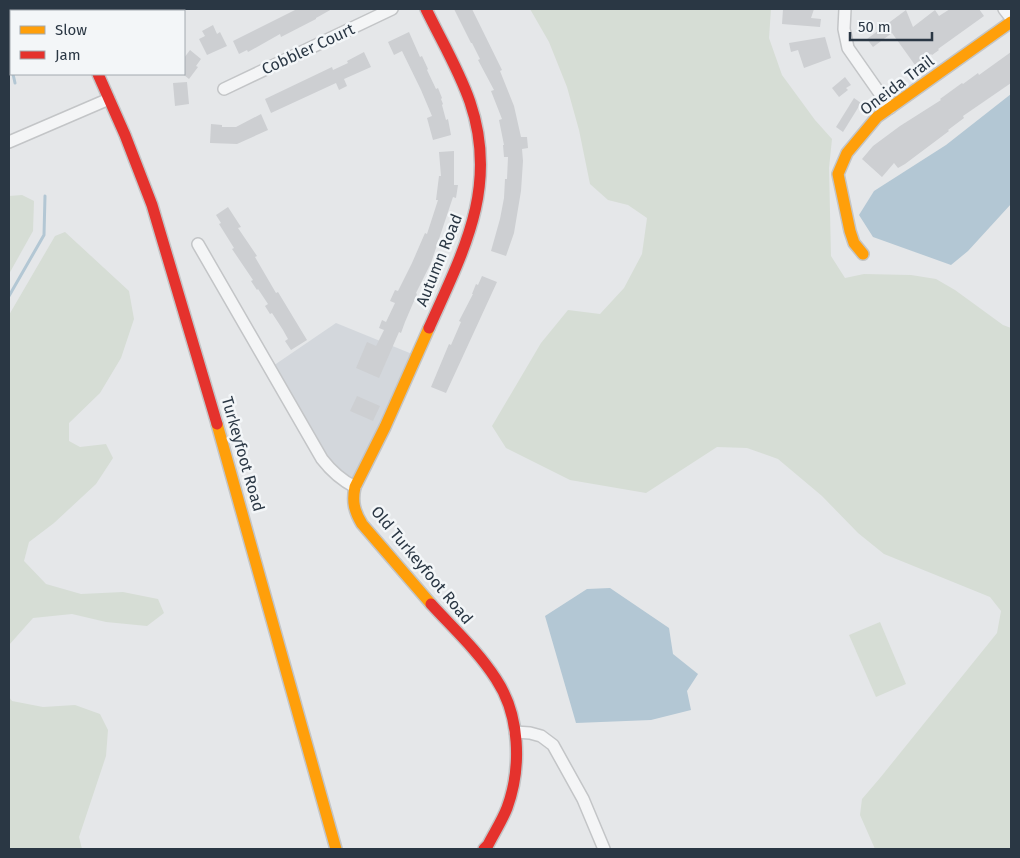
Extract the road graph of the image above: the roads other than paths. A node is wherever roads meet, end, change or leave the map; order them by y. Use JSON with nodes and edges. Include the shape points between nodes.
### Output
{"nodes":[{"id":1,"x":392,"y":9,"type":"edge"},
{"id":2,"x":426,"y":9,"type":"edge"},
{"id":3,"x":845,"y":9,"type":"edge"},
{"id":4,"x":1004,"y":9,"type":"edge"},
{"id":5,"x":1011,"y":18,"type":"edge"},
{"id":6,"x":1011,"y":22,"type":"edge"},
{"id":7,"x":98,"y":75,"type":"edge"},
{"id":8,"x":224,"y":89,"type":"dead end"},
{"id":9,"x":109,"y":98,"type":"junction"},
{"id":10,"x":890,"y":108,"type":"junction"},
{"id":11,"x":9,"y":142,"type":"edge"},
{"id":12,"x":198,"y":244,"type":"dead end"},
{"id":13,"x":863,"y":254,"type":"dead end"},
{"id":14,"x":355,"y":487,"type":"junction"},
{"id":15,"x":515,"y":732,"type":"junction"},
{"id":16,"x":336,"y":849,"type":"edge"},
{"id":17,"x":484,"y":849,"type":"edge"},
{"id":18,"x":604,"y":849,"type":"edge"}],
"edges":[{"from":1,"to":8,"type":"street","name":"Cobbler Court"},
{"from":2,"to":14,"type":"street","name":"Autumn Road","via":[[463,86],[478,133],[478,200],[467,240],[390,416]]},
{"from":3,"to":10,"type":"street","via":[[844,29],[848,48]]},
{"from":4,"to":5,"type":"street"},
{"from":6,"to":10,"type":"street","name":"Oneida Trail"},
{"from":7,"to":9,"type":"street","name":"Turkeyfoot Road"},
{"from":9,"to":11,"type":"street"},
{"from":9,"to":16,"type":"street","name":"Turkeyfoot Road","via":[[152,205],[232,475]]},
{"from":10,"to":13,"type":"street","name":"Oneida Trail","via":[[868,126],[847,153],[838,174],[850,231]]},
{"from":12,"to":14,"type":"street","via":[[322,459],[333,473]]},
{"from":14,"to":15,"type":"street","name":"Old Turkeyfoot Road","via":[[353,509],[416,588],[479,656],[508,703]]},
{"from":15,"to":17,"type":"street","name":"Old Turkeyfoot Road","via":[[516,757],[509,802]]},
{"from":15,"to":18,"type":"street","via":[[536,734],[554,745],[583,799]]}]}
